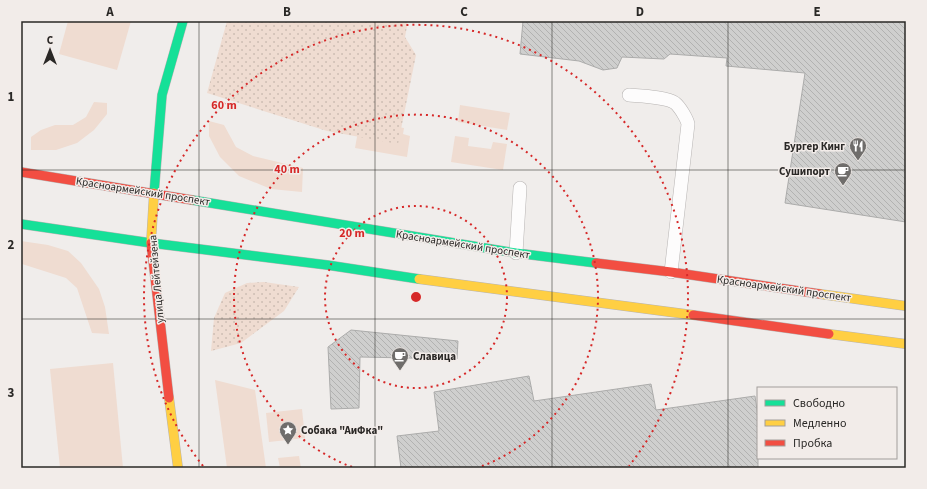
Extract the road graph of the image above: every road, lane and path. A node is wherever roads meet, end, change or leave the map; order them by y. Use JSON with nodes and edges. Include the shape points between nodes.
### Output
{"nodes":[{"id":1,"x":183,"y":21,"type":"edge"},
{"id":2,"x":629,"y":95,"type":"dead end"},
{"id":3,"x":21,"y":172,"type":"edge"},
{"id":4,"x":520,"y":188,"type":"dead end"},
{"id":5,"x":154,"y":193,"type":"junction"},
{"id":6,"x":21,"y":224,"type":"edge"},
{"id":7,"x":151,"y":243,"type":"junction"},
{"id":8,"x":516,"y":253,"type":"junction"},
{"id":9,"x":671,"y":272,"type":"junction"},
{"id":10,"x":906,"y":306,"type":"edge"},
{"id":11,"x":906,"y":344,"type":"edge"},
{"id":12,"x":178,"y":468,"type":"edge"}],
"edges":[{"from":1,"to":5,"type":"main road","name":"улица Лейтейзена","via":[[162,95]]},
{"from":2,"to":9,"type":"lane","via":[[660,98],[675,103],[687,119]]},
{"from":3,"to":5,"type":"main road","name":"Красноармейский проспект"},
{"from":4,"to":8,"type":"lane"},
{"from":5,"to":7,"type":"main road","name":"улица Лейтейзена"},
{"from":5,"to":8,"type":"main road","name":"Красноармейский проспект"},
{"from":6,"to":7,"type":"main road"},
{"from":7,"to":11,"type":"main road"},
{"from":7,"to":12,"type":"main road","name":"улица Лейтейзена"},
{"from":8,"to":9,"type":"main road","name":"Красноармейский проспект"},
{"from":9,"to":10,"type":"main road","name":"Красноармейский проспект"}]}
